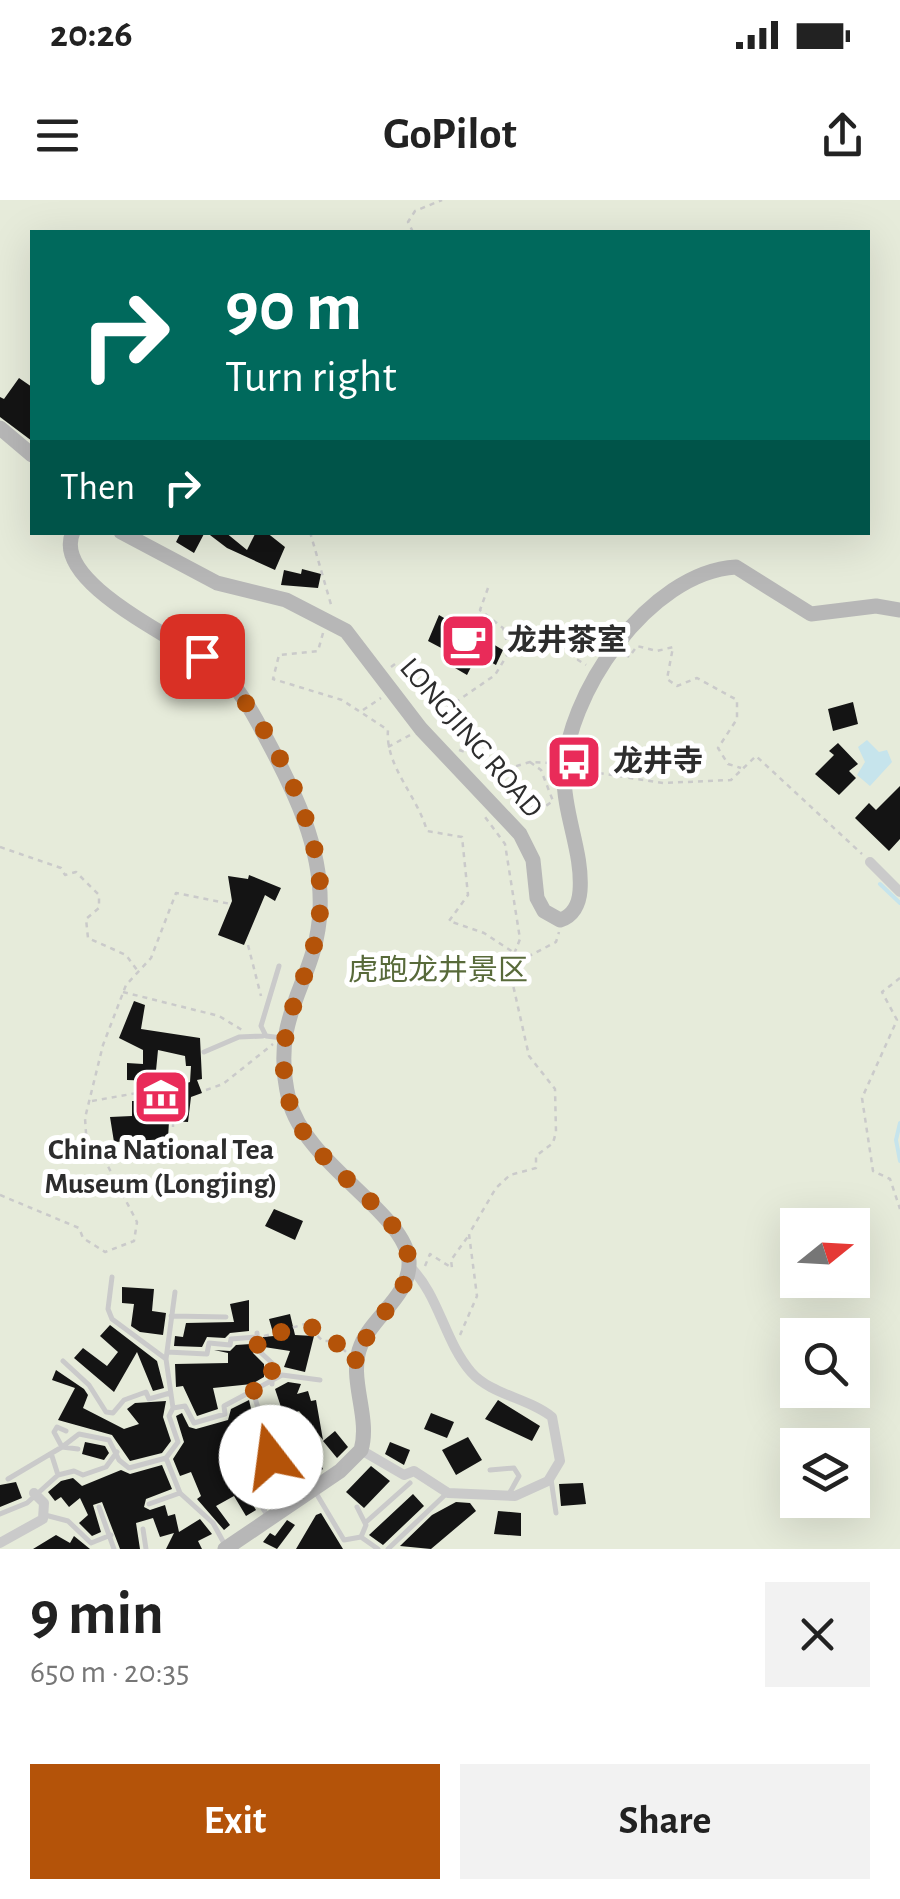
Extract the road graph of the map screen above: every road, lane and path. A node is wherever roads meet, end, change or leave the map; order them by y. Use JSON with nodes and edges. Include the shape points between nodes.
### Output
{"nodes":[{"id":1,"x":442,"y":200,"type":"edge"},
{"id":2,"x":412,"y":230,"type":"edge"},
{"id":3,"x":0,"y":428,"type":"edge"},
{"id":4,"x":30,"y":453,"type":"edge"},
{"id":5,"x":73,"y":535,"type":"edge"},
{"id":6,"x":127,"y":535,"type":"edge"},
{"id":7,"x":311,"y":535,"type":"edge"},
{"id":8,"x":488,"y":588,"type":"dead end"},
{"id":9,"x":900,"y":610,"type":"edge"},
{"id":10,"x":340,"y":627,"type":"junction"},
{"id":11,"x":615,"y":648,"type":"junction"},
{"id":12,"x":509,"y":651,"type":"junction"},
{"id":13,"x":379,"y":676,"type":"junction"},
{"id":14,"x":593,"y":682,"type":"junction"},
{"id":15,"x":390,"y":692,"type":"junction"},
{"id":16,"x":362,"y":711,"type":"junction"},
{"id":17,"x":421,"y":730,"type":"junction"},
{"id":18,"x":386,"y":748,"type":"junction"},
{"id":19,"x":442,"y":751,"type":"junction"},
{"id":20,"x":530,"y":762,"type":"junction"},
{"id":21,"x":564,"y":766,"type":"junction"},
{"id":22,"x":513,"y":767,"type":"junction"},
{"id":23,"x":744,"y":768,"type":"junction"},
{"id":24,"x":478,"y":806,"type":"dead end"},
{"id":25,"x":0,"y":846,"type":"edge"},
{"id":26,"x":870,"y":862,"type":"joint"},
{"id":27,"x":900,"y":892,"type":"edge"},
{"id":28,"x":232,"y":904,"type":"dead end"},
{"id":29,"x":556,"y":918,"type":"junction"},
{"id":30,"x":248,"y":945,"type":"dead end"},
{"id":31,"x":514,"y":953,"type":"junction"},
{"id":32,"x":279,"y":966,"type":"dead end"},
{"id":33,"x":509,"y":967,"type":"junction"},
{"id":34,"x":138,"y":971,"type":"junction"},
{"id":35,"x":900,"y":978,"type":"edge"},
{"id":36,"x":123,"y":992,"type":"junction"},
{"id":37,"x":268,"y":1001,"type":"junction"},
{"id":38,"x":246,"y":1035,"type":"junction"},
{"id":39,"x":274,"y":1037,"type":"junction"},
{"id":40,"x":204,"y":1052,"type":"dead end"},
{"id":41,"x":185,"y":1072,"type":"dead end"},
{"id":42,"x":158,"y":1082,"type":"junction"},
{"id":43,"x":206,"y":1090,"type":"dead end"},
{"id":44,"x":89,"y":1102,"type":"junction"},
{"id":45,"x":157,"y":1107,"type":"junction"},
{"id":46,"x":151,"y":1122,"type":"dead end"},
{"id":47,"x":173,"y":1127,"type":"dead end"},
{"id":48,"x":0,"y":1195,"type":"edge"},
{"id":49,"x":900,"y":1209,"type":"edge"},
{"id":50,"x":469,"y":1234,"type":"junction"},
{"id":51,"x":414,"y":1270,"type":"junction"},
{"id":52,"x":112,"y":1277,"type":"dead end"},
{"id":53,"x":175,"y":1292,"type":"dead end"},
{"id":54,"x":171,"y":1316,"type":"junction"},
{"id":55,"x":226,"y":1317,"type":"dead end"},
{"id":56,"x":257,"y":1335,"type":"junction"},
{"id":57,"x":451,"y":1348,"type":"junction"},
{"id":58,"x":167,"y":1356,"type":"junction"},
{"id":59,"x":64,"y":1361,"type":"dead end"},
{"id":60,"x":356,"y":1364,"type":"junction"},
{"id":61,"x":320,"y":1380,"type":"dead end"},
{"id":62,"x":272,"y":1384,"type":"junction"},
{"id":63,"x":253,"y":1391,"type":"junction"},
{"id":64,"x":170,"y":1393,"type":"junction"},
{"id":65,"x":173,"y":1408,"type":"junction"},
{"id":66,"x":66,"y":1431,"type":"dead end"},
{"id":67,"x":62,"y":1447,"type":"junction"},
{"id":68,"x":78,"y":1449,"type":"dead end"},
{"id":69,"x":361,"y":1450,"type":"junction"},
{"id":70,"x":116,"y":1452,"type":"junction"},
{"id":71,"x":229,"y":1454,"type":"dead end"},
{"id":72,"x":52,"y":1456,"type":"junction"},
{"id":73,"x":166,"y":1458,"type":"junction"},
{"id":74,"x":490,"y":1470,"type":"dead end"},
{"id":75,"x":58,"y":1475,"type":"junction"},
{"id":76,"x":551,"y":1476,"type":"junction"},
{"id":77,"x":8,"y":1479,"type":"dead end"},
{"id":78,"x":410,"y":1483,"type":"dead end"},
{"id":79,"x":252,"y":1489,"type":"junction"},
{"id":80,"x":313,"y":1489,"type":"junction"},
{"id":81,"x":448,"y":1492,"type":"junction"},
{"id":82,"x":34,"y":1493,"type":"junction"},
{"id":83,"x":180,"y":1493,"type":"junction"},
{"id":84,"x":507,"y":1497,"type":"junction"},
{"id":85,"x":149,"y":1504,"type":"dead end"},
{"id":86,"x":99,"y":1507,"type":"dead end"},
{"id":87,"x":357,"y":1507,"type":"dead end"},
{"id":88,"x":556,"y":1513,"type":"dead end"},
{"id":89,"x":0,"y":1514,"type":"edge"},
{"id":90,"x":45,"y":1515,"type":"junction"},
{"id":91,"x":268,"y":1519,"type":"junction"},
{"id":92,"x":365,"y":1523,"type":"junction"},
{"id":93,"x":143,"y":1529,"type":"dead end"},
{"id":94,"x":112,"y":1535,"type":"junction"},
{"id":95,"x":361,"y":1537,"type":"junction"},
{"id":96,"x":0,"y":1543,"type":"edge"},
{"id":97,"x":114,"y":1549,"type":"edge"},
{"id":98,"x":146,"y":1549,"type":"edge"},
{"id":99,"x":226,"y":1549,"type":"edge"},
{"id":100,"x":378,"y":1549,"type":"edge"},
{"id":101,"x":388,"y":1549,"type":"edge"}],
"edges":[{"from":1,"to":2,"type":"path","via":[[415,211],[408,222]]},
{"from":3,"to":4,"type":"street"},
{"from":5,"to":39,"type":"street","via":[[72,550],[92,584],[233,684],[296,795],[314,853],[320,910]]},
{"from":6,"to":10,"type":"street","name":"LONGJING ROAD","via":[[218,583],[286,600]]},
{"from":7,"to":10,"type":"path"},
{"from":8,"to":12,"type":"path","via":[[480,610],[503,628]]},
{"from":9,"to":11,"type":"street","name":"LONGJING ROAD","via":[[876,606],[811,614],[748,571],[725,568],[690,581]]},
{"from":10,"to":13,"type":"street","name":"LONGJING ROAD"},
{"from":10,"to":16,"type":"path","via":[[320,634],[318,650],[278,655],[273,680]]},
{"from":11,"to":14,"type":"street","name":"LONGJING ROAD"},
{"from":11,"to":23,"type":"path","via":[[629,657],[637,646],[673,647],[668,679],[677,686],[698,678],[737,700],[736,718],[718,748],[728,764]]},
{"from":12,"to":13,"type":"path","via":[[495,675],[440,713],[395,664]]},
{"from":12,"to":14,"type":"path","via":[[521,632],[541,626],[576,636],[583,647],[578,660],[593,669]]},
{"from":13,"to":15,"type":"street","name":"LONGJING ROAD"},
{"from":14,"to":21,"type":"street","name":"LONGJING ROAD","via":[[575,714]]},
{"from":15,"to":16,"type":"path"},
{"from":15,"to":17,"type":"street","name":"LONGJING ROAD"},
{"from":16,"to":18,"type":"path","via":[[388,730]]},
{"from":17,"to":18,"type":"path"},
{"from":17,"to":19,"type":"street","name":"LONGJING ROAD"},
{"from":18,"to":31,"type":"path","via":[[419,801],[427,831],[462,838],[468,895],[450,921]]},
{"from":19,"to":22,"type":"path","via":[[468,749]]},
{"from":19,"to":29,"type":"street","name":"LONGJING ROAD","via":[[520,834],[533,860],[537,898]]},
{"from":20,"to":21,"type":"path"},
{"from":20,"to":22,"type":"path"},
{"from":20,"to":22,"type":"path","via":[[541,770],[553,801],[540,810],[515,786]]},
{"from":21,"to":23,"type":"path","via":[[663,783],[731,780]]},
{"from":21,"to":29,"type":"street","name":"LONGJING ROAD","via":[[581,888],[574,910]]},
{"from":23,"to":26,"type":"path","via":[[756,756]]},
{"from":24,"to":31,"type":"path","via":[[505,844],[520,939]]},
{"from":25,"to":34,"type":"path","via":[[65,875],[76,872],[99,896],[99,908],[86,919],[88,938],[126,955]]},
{"from":26,"to":27,"type":"street"},
{"from":28,"to":34,"type":"path","via":[[176,893],[150,958]]},
{"from":29,"to":33,"type":"path","via":[[556,942]]},
{"from":30,"to":37,"type":"path","via":[[255,984]]},
{"from":31,"to":33,"type":"path"},
{"from":32,"to":37,"type":"lane"},
{"from":33,"to":50,"type":"path","via":[[529,1056],[555,1089],[556,1132],[536,1156],[536,1168],[510,1174],[496,1188]]},
{"from":34,"to":36,"type":"path"},
{"from":35,"to":49,"type":"path","via":[[882,992],[897,1020],[862,1098],[873,1171],[890,1180]]},
{"from":36,"to":38,"type":"path","via":[[219,1016]]},
{"from":36,"to":44,"type":"path"},
{"from":37,"to":39,"type":"lane","via":[[262,1026]]},
{"from":38,"to":39,"type":"lane"},
{"from":38,"to":40,"type":"lane"},
{"from":39,"to":43,"type":"path","via":[[223,1084]]},
{"from":39,"to":51,"type":"street","via":[[305,1136],[396,1230]]},
{"from":41,"to":42,"type":"path"},
{"from":42,"to":44,"type":"path"},
{"from":42,"to":45,"type":"path"},
{"from":44,"to":48,"type":"path","via":[[87,1148],[100,1151],[137,1222],[134,1241],[105,1252],[79,1228]]},
{"from":45,"to":46,"type":"path"},
{"from":45,"to":47,"type":"path","via":[[173,1108]]},
{"from":50,"to":51,"type":"path","via":[[452,1268],[430,1254]]},
{"from":50,"to":57,"type":"path","via":[[477,1296]]},
{"from":51,"to":57,"type":"street"},
{"from":51,"to":60,"type":"street","via":[[360,1346]]},
{"from":52,"to":58,"type":"lane","via":[[112,1319]]},
{"from":53,"to":54,"type":"lane"},
{"from":54,"to":55,"type":"lane"},
{"from":54,"to":58,"type":"lane"},
{"from":56,"to":58,"type":"lane","via":[[230,1339],[230,1345],[208,1343],[207,1354]]},
{"from":56,"to":60,"type":"path","via":[[311,1326],[348,1358],[355,1354]]},
{"from":56,"to":62,"type":"lane","via":[[258,1350],[272,1363]]},
{"from":57,"to":76,"type":"street","via":[[482,1382],[552,1417],[560,1461]]},
{"from":58,"to":64,"type":"lane"},
{"from":59,"to":64,"type":"lane","via":[[106,1412],[146,1392],[148,1398]]},
{"from":60,"to":69,"type":"street"},
{"from":61,"to":62,"type":"lane","via":[[282,1375]]},
{"from":62,"to":63,"type":"lane"},
{"from":63,"to":65,"type":"lane","via":[[224,1406],[225,1414],[194,1423],[184,1406]]},
{"from":63,"to":79,"type":"lane","via":[[260,1415],[256,1429],[274,1471]]},
{"from":64,"to":65,"type":"lane"},
{"from":65,"to":73,"type":"lane","via":[[169,1416],[178,1442]]},
{"from":66,"to":67,"type":"lane","via":[[54,1432]]},
{"from":67,"to":68,"type":"lane"},
{"from":67,"to":70,"type":"lane","via":[[70,1436],[84,1434],[109,1440]]},
{"from":67,"to":72,"type":"lane"},
{"from":69,"to":80,"type":"street"},
{"from":69,"to":81,"type":"street"},
{"from":70,"to":73,"type":"lane","via":[[129,1468]]},
{"from":70,"to":75,"type":"lane","via":[[106,1468]]},
{"from":71,"to":79,"type":"lane"},
{"from":72,"to":75,"type":"lane"},
{"from":72,"to":77,"type":"lane"},
{"from":73,"to":83,"type":"lane"},
{"from":74,"to":84,"type":"lane","via":[[514,1468],[519,1476]]},
{"from":75,"to":82,"type":"lane"},
{"from":76,"to":84,"type":"street","via":[[538,1488]]},
{"from":76,"to":88,"type":"lane"},
{"from":78,"to":92,"type":"lane"},
{"from":79,"to":91,"type":"lane"},
{"from":80,"to":91,"type":"street"},
{"from":80,"to":95,"type":"lane","via":[[344,1540]]},
{"from":81,"to":84,"type":"street"},
{"from":81,"to":101,"type":"lane"},
{"from":82,"to":89,"type":"lane"},
{"from":82,"to":90,"type":"street"},
{"from":83,"to":85,"type":"lane"},
{"from":83,"to":99,"type":"lane","via":[[213,1523]]},
{"from":86,"to":94,"type":"lane"},
{"from":87,"to":92,"type":"lane"},
{"from":90,"to":94,"type":"lane","via":[[68,1521],[91,1542]]},
{"from":90,"to":96,"type":"street"},
{"from":91,"to":99,"type":"street"},
{"from":92,"to":95,"type":"lane"},
{"from":93,"to":98,"type":"lane"},
{"from":94,"to":97,"type":"lane"},
{"from":95,"to":100,"type":"lane"}]}
